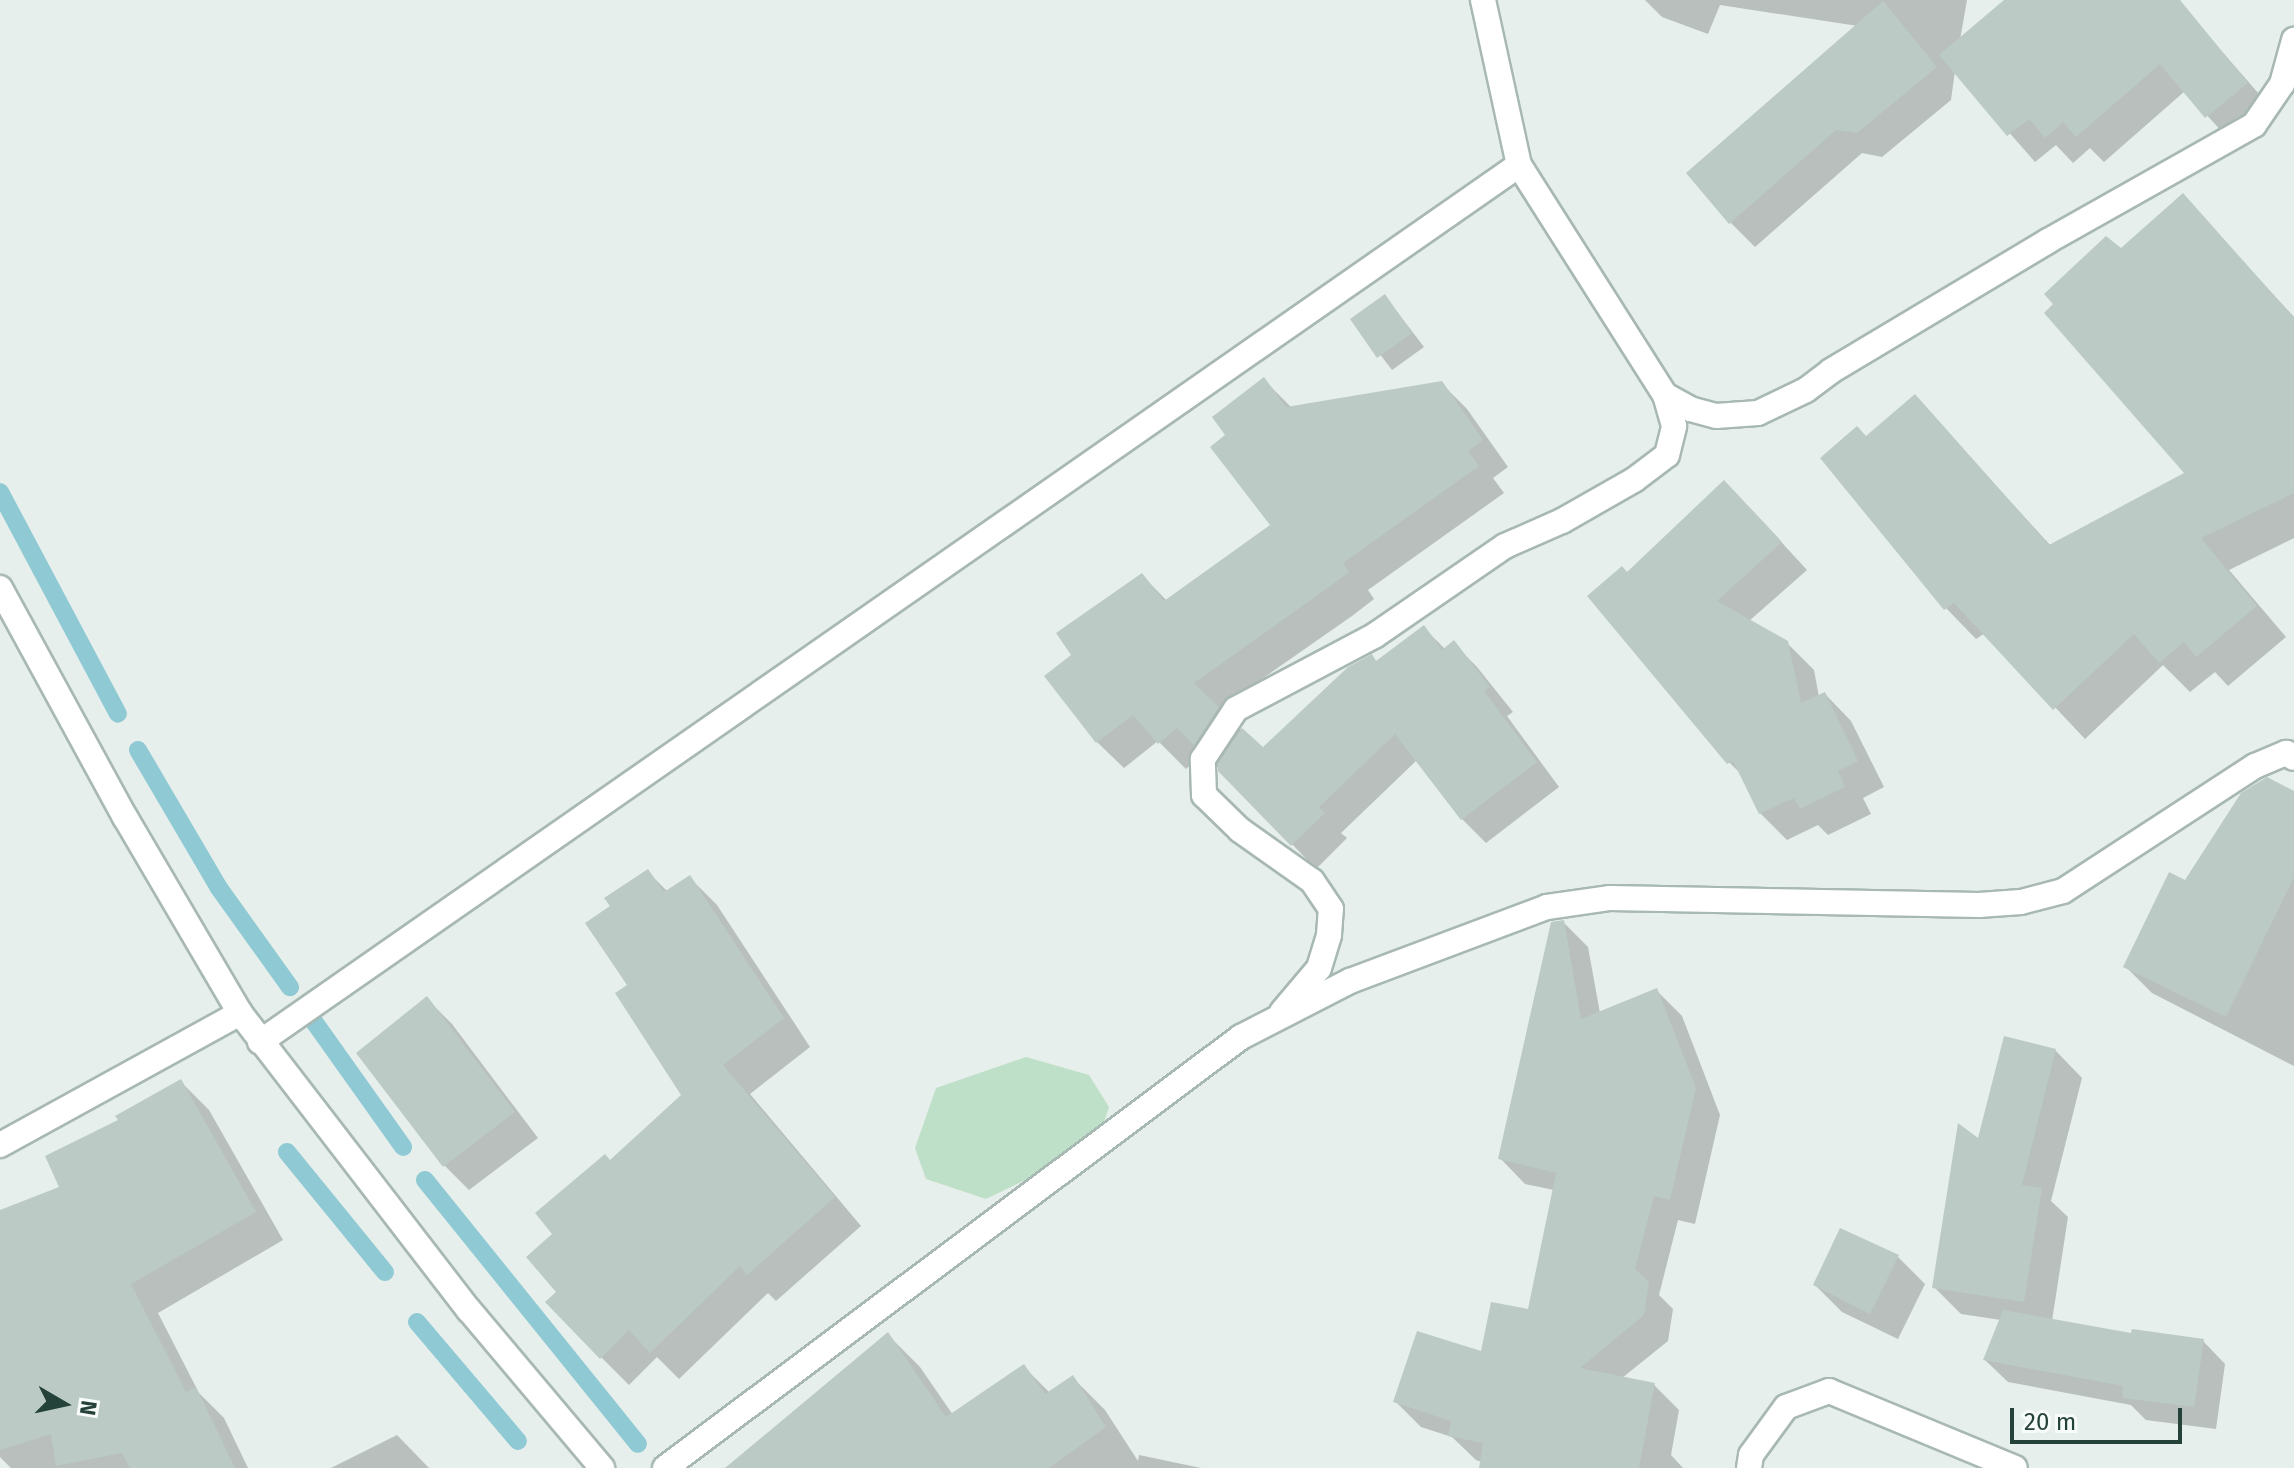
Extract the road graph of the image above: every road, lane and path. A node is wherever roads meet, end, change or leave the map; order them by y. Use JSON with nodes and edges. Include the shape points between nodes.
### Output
{"nodes":[{"id":1,"x":1483,"y":0,"type":"edge"},
{"id":2,"x":2294,"y":40,"type":"edge"},
{"id":3,"x":1519,"y":165,"type":"junction"},
{"id":4,"x":1665,"y":395,"type":"junction"},
{"id":5,"x":0,"y":588,"type":"edge"},
{"id":6,"x":2294,"y":758,"type":"edge"},
{"id":7,"x":240,"y":1013,"type":"junction"},
{"id":8,"x":1276,"y":1020,"type":"junction"},
{"id":9,"x":260,"y":1042,"type":"junction"},
{"id":10,"x":0,"y":1145,"type":"edge"},
{"id":11,"x":602,"y":1468,"type":"edge"},
{"id":12,"x":665,"y":1468,"type":"edge"},
{"id":13,"x":1749,"y":1468,"type":"edge"},
{"id":14,"x":2015,"y":1468,"type":"edge"}],
"edges":[{"from":1,"to":3,"type":"street"},
{"from":2,"to":4,"type":"street","via":[[2282,84],[2254,125],[2034,249],[1806,390],[1758,413],[1727,415],[1690,409]]},
{"from":3,"to":4,"type":"street"},
{"from":3,"to":9,"type":"street"},
{"from":4,"to":8,"type":"street","via":[[1674,426],[1667,455],[1562,521],[1505,546],[1374,636],[1236,709],[1203,759],[1204,795],[1240,830],[1312,881],[1331,909],[1319,968]]},
{"from":5,"to":7,"type":"street"},
{"from":6,"to":8,"type":"street","via":[[2286,753],[2255,766],[2063,891],[2021,902],[1610,898],[1547,907],[1350,981]]},
{"from":7,"to":9,"type":"street"},
{"from":7,"to":10,"type":"street"},
{"from":8,"to":12,"type":"street","via":[[1241,1037]]},
{"from":9,"to":11,"type":"street","via":[[469,1310]]},
{"from":13,"to":14,"type":"street","via":[[1751,1455],[1786,1407],[1829,1391]]}]}
